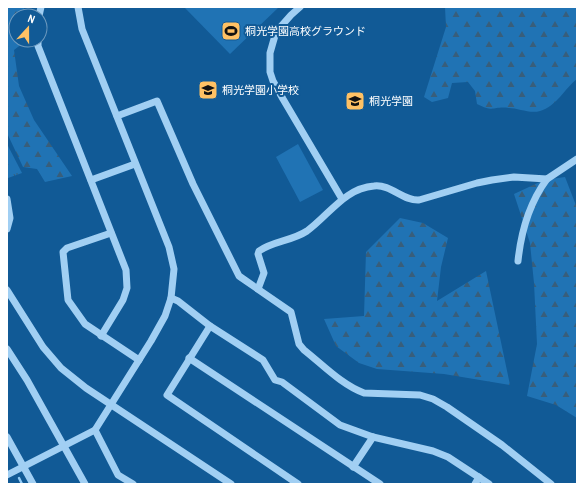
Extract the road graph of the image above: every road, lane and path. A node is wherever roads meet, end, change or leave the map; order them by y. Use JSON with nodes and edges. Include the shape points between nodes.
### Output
{"nodes":[{"id":1,"x":78,"y":7,"type":"edge"},
{"id":2,"x":300,"y":7,"type":"edge"},
{"id":3,"x":39,"y":48,"type":"edge"},
{"id":4,"x":116,"y":116,"type":"junction"},
{"id":5,"x":577,"y":159,"type":"edge"},
{"id":6,"x":135,"y":164,"type":"junction"},
{"id":7,"x":547,"y":179,"type":"junction"},
{"id":8,"x":91,"y":180,"type":"junction"},
{"id":9,"x":7,"y":199,"type":"edge"},
{"id":10,"x":342,"y":199,"type":"junction"},
{"id":11,"x":7,"y":229,"type":"edge"},
{"id":12,"x":111,"y":233,"type":"junction"},
{"id":13,"x":518,"y":260,"type":"dead end"},
{"id":14,"x":258,"y":289,"type":"junction"},
{"id":15,"x":7,"y":290,"type":"edge"},
{"id":16,"x":172,"y":298,"type":"junction"},
{"id":17,"x":210,"y":326,"type":"junction"},
{"id":18,"x":101,"y":336,"type":"junction"},
{"id":19,"x":7,"y":349,"type":"edge"},
{"id":20,"x":189,"y":358,"type":"junction"},
{"id":21,"x":139,"y":360,"type":"junction"},
{"id":22,"x":111,"y":405,"type":"junction"},
{"id":23,"x":95,"y":430,"type":"junction"},
{"id":24,"x":7,"y":437,"type":"edge"},
{"id":25,"x":372,"y":437,"type":"junction"},
{"id":26,"x":64,"y":445,"type":"junction"},
{"id":27,"x":23,"y":467,"type":"junction"},
{"id":28,"x":353,"y":467,"type":"junction"},
{"id":29,"x":7,"y":475,"type":"edge"},
{"id":30,"x":479,"y":477,"type":"junction"},
{"id":31,"x":228,"y":483,"type":"edge"},
{"id":32,"x":33,"y":484,"type":"edge"},
{"id":33,"x":85,"y":484,"type":"edge"},
{"id":34,"x":133,"y":484,"type":"edge"},
{"id":35,"x":298,"y":484,"type":"edge"},
{"id":36,"x":380,"y":484,"type":"edge"},
{"id":37,"x":475,"y":484,"type":"edge"},
{"id":38,"x":489,"y":484,"type":"edge"},
{"id":39,"x":551,"y":484,"type":"edge"}],
"edges":[{"from":1,"to":4,"type":"street","via":[[82,29]]},
{"from":2,"to":10,"type":"street","via":[[276,32],[270,53],[270,72],[282,99]]},
{"from":3,"to":8,"type":"street"},
{"from":4,"to":6,"type":"street"},
{"from":4,"to":14,"type":"street","via":[[157,100],[193,184],[239,276]]},
{"from":5,"to":7,"type":"street"},
{"from":6,"to":8,"type":"street"},
{"from":6,"to":16,"type":"street","via":[[169,247],[174,269]]},
{"from":7,"to":10,"type":"street","via":[[514,177],[492,180],[419,200],[412,200],[376,185],[352,192]]},
{"from":7,"to":13,"type":"street","via":[[536,195],[520,244]]},
{"from":8,"to":12,"type":"street"},
{"from":9,"to":11,"type":"street","via":[[10,218]]},
{"from":10,"to":14,"type":"street","via":[[307,230],[294,238],[260,251],[258,254],[264,273]]},
{"from":12,"to":18,"type":"street","via":[[126,270],[127,288],[123,300]]},
{"from":12,"to":18,"type":"street","via":[[67,248],[64,252],[68,300],[85,324]]},
{"from":14,"to":39,"type":"street","via":[[291,312],[304,350],[353,389],[364,393],[420,395],[433,399],[502,445]]},
{"from":15,"to":22,"type":"street","via":[[43,347],[61,368]]},
{"from":16,"to":17,"type":"street"},
{"from":16,"to":21,"type":"street","via":[[165,316]]},
{"from":17,"to":20,"type":"street"},
{"from":17,"to":25,"type":"street","via":[[263,360],[275,380],[282,382],[340,425]]},
{"from":18,"to":21,"type":"street"},
{"from":19,"to":26,"type":"street"},
{"from":20,"to":28,"type":"street"},
{"from":20,"to":35,"type":"street","via":[[167,393],[168,398]]},
{"from":21,"to":22,"type":"street"},
{"from":22,"to":23,"type":"street"},
{"from":22,"to":31,"type":"street"},
{"from":23,"to":26,"type":"street"},
{"from":23,"to":34,"type":"street","via":[[118,475]]},
{"from":24,"to":27,"type":"street"},
{"from":25,"to":28,"type":"street"},
{"from":25,"to":30,"type":"street","via":[[433,451],[448,457]]},
{"from":26,"to":27,"type":"street"},
{"from":26,"to":33,"type":"street"},
{"from":27,"to":29,"type":"street"},
{"from":27,"to":32,"type":"street"},
{"from":28,"to":36,"type":"street"},
{"from":30,"to":37,"type":"street"},
{"from":30,"to":38,"type":"street"}]}
